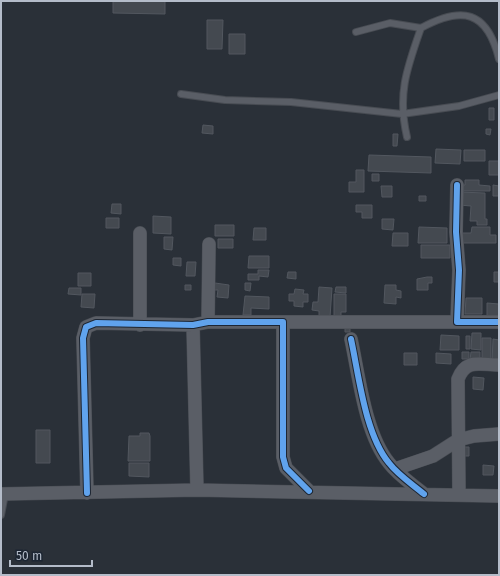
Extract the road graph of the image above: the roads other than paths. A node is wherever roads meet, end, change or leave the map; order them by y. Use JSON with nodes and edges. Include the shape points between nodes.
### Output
{"nodes":[{"id":1,"x":421,"y":28,"type":"junction"},
{"id":2,"x":356,"y":32,"type":"dead end"},
{"id":3,"x":499,"y":59,"type":"edge"},
{"id":4,"x":181,"y":94,"type":"dead end"},
{"id":5,"x":499,"y":95,"type":"edge"},
{"id":6,"x":402,"y":114,"type":"junction"},
{"id":7,"x":407,"y":137,"type":"dead end"},
{"id":8,"x":457,"y":185,"type":"dead end"},
{"id":9,"x":140,"y":233,"type":"dead end"},
{"id":10,"x":209,"y":244,"type":"dead end"},
{"id":11,"x":208,"y":322,"type":"junction"},
{"id":12,"x":283,"y":322,"type":"junction"},
{"id":13,"x":457,"y":322,"type":"junction"},
{"id":14,"x":499,"y":322,"type":"edge"},
{"id":15,"x":140,"y":325,"type":"junction"},
{"id":16,"x":193,"y":325,"type":"junction"},
{"id":17,"x":351,"y":339,"type":"dead end"},
{"id":18,"x":499,"y":365,"type":"edge"},
{"id":19,"x":499,"y":434,"type":"edge"},
{"id":20,"x":458,"y":440,"type":"junction"},
{"id":21,"x":394,"y":469,"type":"junction"},
{"id":22,"x":197,"y":490,"type":"junction"},
{"id":23,"x":309,"y":491,"type":"junction"},
{"id":24,"x":87,"y":492,"type":"junction"},
{"id":25,"x":3,"y":494,"type":"edge"},
{"id":26,"x":424,"y":494,"type":"junction"},
{"id":27,"x":459,"y":495,"type":"junction"},
{"id":28,"x":499,"y":496,"type":"edge"},
{"id":29,"x":1,"y":515,"type":"edge"}],
"edges":[{"from":1,"to":2,"type":"lane","via":[[390,23]]},
{"from":1,"to":3,"type":"lane","via":[[449,16],[471,16],[484,26],[491,36]]},
{"from":1,"to":6,"type":"lane","via":[[406,72]]},
{"from":4,"to":6,"type":"lane","via":[[225,100],[291,102]]},
{"from":5,"to":6,"type":"lane","via":[[459,106]]},
{"from":6,"to":7,"type":"lane"},
{"from":8,"to":13,"type":"street"},
{"from":9,"to":15,"type":"street"},
{"from":10,"to":11,"type":"street"},
{"from":11,"to":12,"type":"street"},
{"from":11,"to":16,"type":"street"},
{"from":12,"to":13,"type":"street"},
{"from":12,"to":23,"type":"street","via":[[283,457],[286,468]]},
{"from":13,"to":14,"type":"street"},
{"from":15,"to":16,"type":"street"},
{"from":15,"to":24,"type":"street","via":[[96,323],[83,331]]},
{"from":16,"to":22,"type":"street"},
{"from":17,"to":21,"type":"street","via":[[369,421],[381,453]]},
{"from":18,"to":20,"type":"street","via":[[469,364],[461,371],[458,379]]},
{"from":19,"to":20,"type":"street"},
{"from":20,"to":21,"type":"street","via":[[433,456]]},
{"from":20,"to":27,"type":"street"},
{"from":21,"to":26,"type":"street"},
{"from":22,"to":23,"type":"street"},
{"from":22,"to":24,"type":"street"},
{"from":23,"to":26,"type":"street"},
{"from":24,"to":25,"type":"street"},
{"from":25,"to":29,"type":"lane"},
{"from":26,"to":27,"type":"street"},
{"from":27,"to":28,"type":"street"}]}
